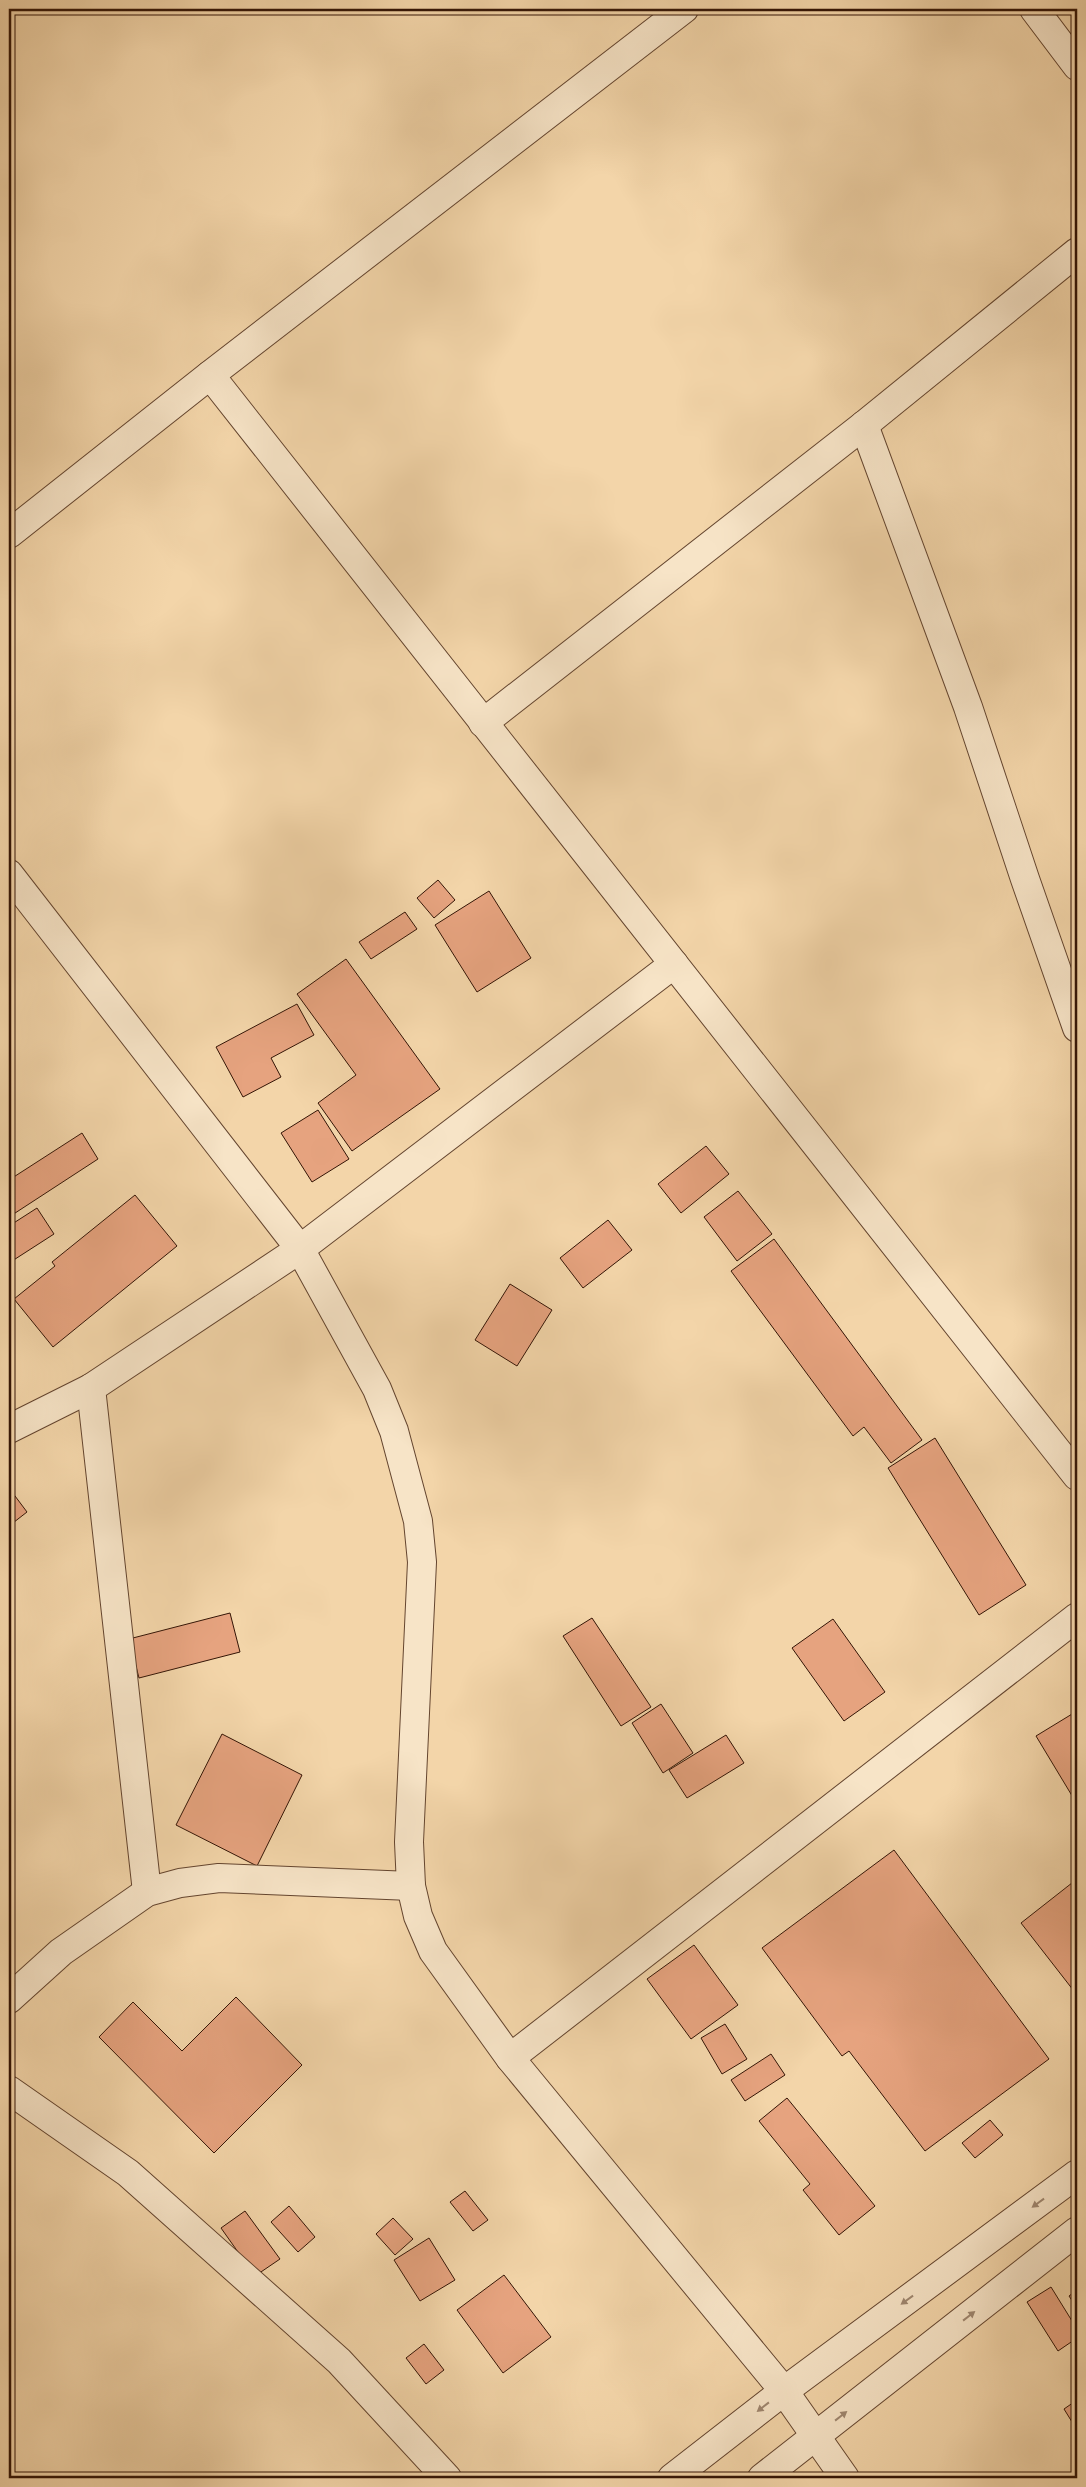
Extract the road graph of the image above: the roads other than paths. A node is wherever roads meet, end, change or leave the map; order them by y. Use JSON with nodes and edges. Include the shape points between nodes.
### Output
{"nodes":[{"id":1,"x":684,"y":9,"type":"edge"},
{"id":2,"x":1034,"y":9,"type":"edge"},
{"id":3,"x":1077,"y":66,"type":"edge"},
{"id":4,"x":1077,"y":252,"type":"edge"},
{"id":5,"x":210,"y":375,"type":"junction"},
{"id":6,"x":864,"y":425,"type":"junction"},
{"id":7,"x":9,"y":534,"type":"edge"},
{"id":8,"x":483,"y":723,"type":"junction"},
{"id":9,"x":9,"y":874,"type":"edge"},
{"id":10,"x":674,"y":964,"type":"junction"},
{"id":11,"x":1077,"y":1028,"type":"edge"},
{"id":12,"x":300,"y":1249,"type":"junction"},
{"id":13,"x":91,"y":1388,"type":"junction"},
{"id":14,"x":9,"y":1429,"type":"edge"},
{"id":15,"x":1077,"y":1476,"type":"edge"},
{"id":16,"x":1077,"y":1617,"type":"edge"},
{"id":17,"x":411,"y":1886,"type":"junction"},
{"id":18,"x":147,"y":1892,"type":"junction"},
{"id":19,"x":9,"y":1999,"type":"edge"},
{"id":20,"x":510,"y":2058,"type":"junction"},
{"id":21,"x":9,"y":2090,"type":"edge"},
{"id":22,"x":1077,"y":2174,"type":"edge"},
{"id":23,"x":1077,"y":2231,"type":"edge"},
{"id":24,"x":784,"y":2391,"type":"junction"},
{"id":25,"x":815,"y":2437,"type":"junction"},
{"id":26,"x":447,"y":2478,"type":"edge"},
{"id":27,"x":672,"y":2478,"type":"edge"},
{"id":28,"x":762,"y":2478,"type":"edge"},
{"id":29,"x":845,"y":2478,"type":"edge"}],
"edges":[{"from":1,"to":5,"type":"street"},
{"from":2,"to":3,"type":"street"},
{"from":4,"to":6,"type":"street"},
{"from":5,"to":7,"type":"street"},
{"from":5,"to":8,"type":"street"},
{"from":6,"to":8,"type":"street"},
{"from":6,"to":11,"type":"street","via":[[968,707]]},
{"from":8,"to":10,"type":"street"},
{"from":9,"to":12,"type":"street"},
{"from":10,"to":12,"type":"street"},
{"from":10,"to":15,"type":"street"},
{"from":12,"to":13,"type":"street"},
{"from":12,"to":17,"type":"street","via":[[377,1390],[394,1430],[418,1521],[422,1562],[409,1842]]},
{"from":13,"to":14,"type":"street"},
{"from":13,"to":18,"type":"street"},
{"from":16,"to":20,"type":"street"},
{"from":17,"to":18,"type":"street","via":[[219,1878],[180,1883]]},
{"from":17,"to":20,"type":"street","via":[[418,1916],[433,1951]]},
{"from":18,"to":19,"type":"street","via":[[61,1952]]},
{"from":20,"to":24,"type":"street"},
{"from":21,"to":26,"type":"street","via":[[135,2179],[338,2360]]},
{"from":22,"to":24,"type":"street","one_way":true},
{"from":25,"to":23,"type":"street","one_way":true},
{"from":24,"to":25,"type":"street"},
{"from":24,"to":27,"type":"street","one_way":true},
{"from":25,"to":28,"type":"street"},
{"from":25,"to":29,"type":"street"}]}
